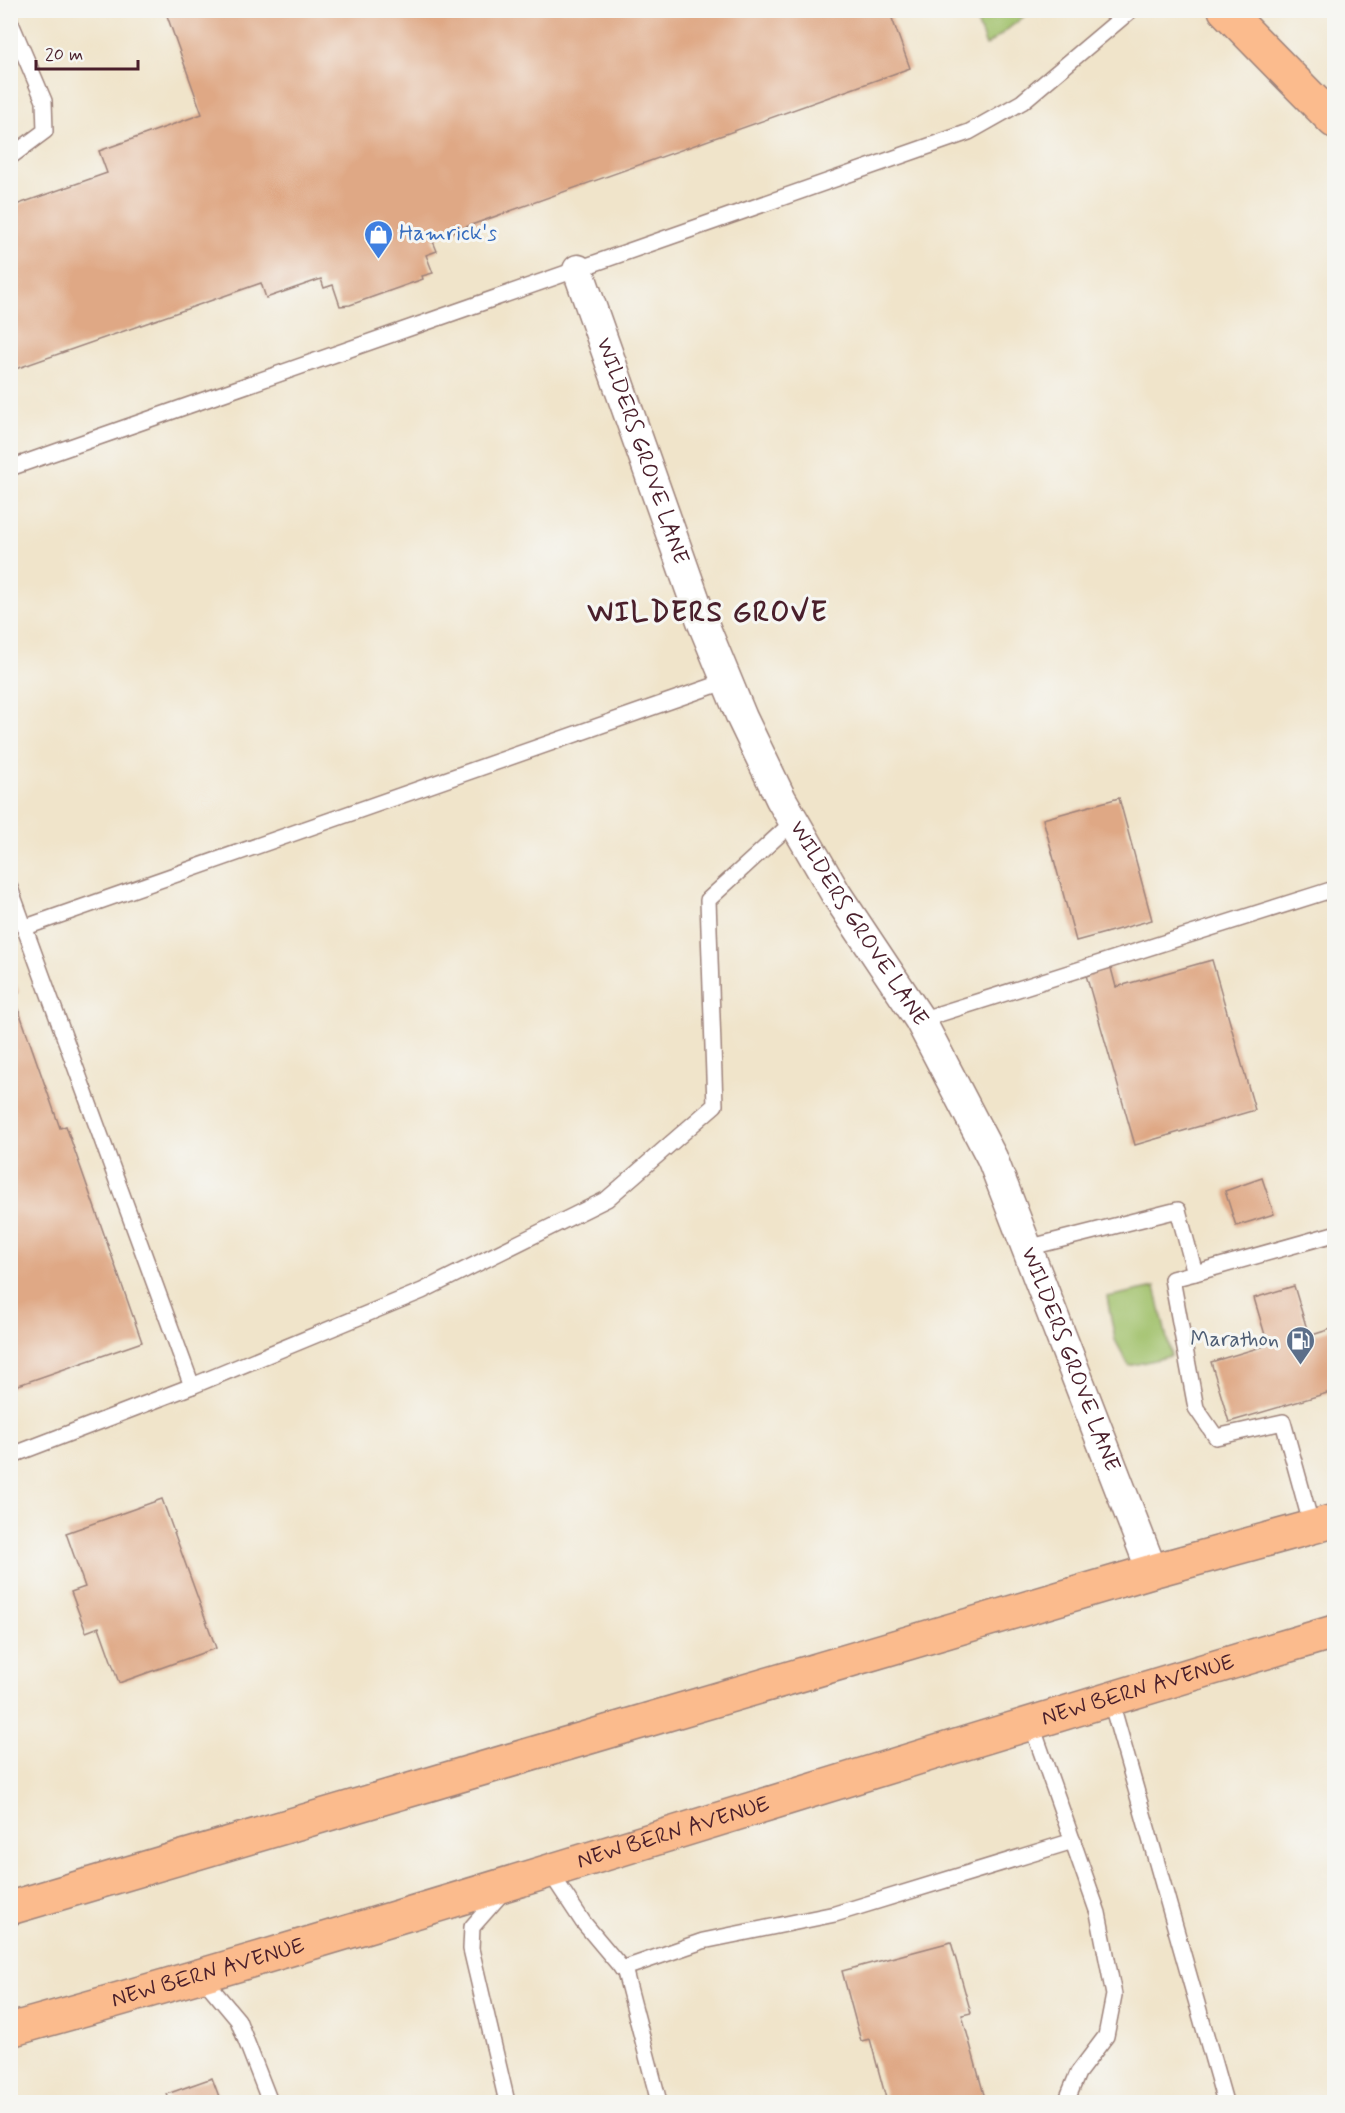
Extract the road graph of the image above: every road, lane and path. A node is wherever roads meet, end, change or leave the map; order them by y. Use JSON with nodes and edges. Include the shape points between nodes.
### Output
{"nodes":[{"id":1,"x":1131,"y":10,"type":"edge"},
{"id":2,"x":1225,"y":10,"type":"edge"},
{"id":3,"x":10,"y":21,"type":"edge"},
{"id":4,"x":1335,"y":121,"type":"edge"},
{"id":5,"x":10,"y":157,"type":"edge"},
{"id":6,"x":578,"y":270,"type":"junction"},
{"id":7,"x":10,"y":468,"type":"edge"},
{"id":8,"x":727,"y":681,"type":"junction"},
{"id":9,"x":794,"y":821,"type":"junction"},
{"id":10,"x":10,"y":888,"type":"edge"},
{"id":11,"x":1335,"y":889,"type":"edge"},
{"id":12,"x":26,"y":927,"type":"junction"},
{"id":13,"x":920,"y":1020,"type":"junction"},
{"id":14,"x":1335,"y":1234,"type":"edge"},
{"id":15,"x":1027,"y":1248,"type":"junction"},
{"id":16,"x":1195,"y":1272,"type":"junction"},
{"id":17,"x":192,"y":1386,"type":"junction"},
{"id":18,"x":10,"y":1456,"type":"edge"},
{"id":19,"x":1323,"y":1524,"type":"edge"},
{"id":20,"x":1152,"y":1571,"type":"junction"},
{"id":21,"x":1335,"y":1632,"type":"edge"},
{"id":22,"x":1110,"y":1698,"type":"junction"},
{"id":23,"x":1031,"y":1723,"type":"junction"},
{"id":24,"x":1073,"y":1841,"type":"junction"},
{"id":25,"x":550,"y":1872,"type":"junction"},
{"id":26,"x":508,"y":1885,"type":"junction"},
{"id":27,"x":10,"y":1908,"type":"edge"},
{"id":28,"x":622,"y":1969,"type":"junction"},
{"id":29,"x":202,"y":1977,"type":"junction"},
{"id":30,"x":10,"y":2030,"type":"edge"},
{"id":31,"x":270,"y":2103,"type":"edge"},
{"id":32,"x":507,"y":2103,"type":"edge"},
{"id":33,"x":659,"y":2103,"type":"edge"},
{"id":34,"x":1066,"y":2103,"type":"edge"},
{"id":35,"x":1225,"y":2103,"type":"edge"}],
"edges":[{"from":1,"to":6,"type":"lane","via":[[1022,102],[969,132]]},
{"from":2,"to":4,"type":"main road"},
{"from":3,"to":5,"type":"lane","via":[[44,101],[45,131]]},
{"from":6,"to":7,"type":"lane"},
{"from":6,"to":8,"type":"street","name":"WILDERS GROVE LANE","via":[[702,621]]},
{"from":8,"to":9,"type":"street","name":"WILDERS GROVE LANE","via":[[746,728]]},
{"from":8,"to":12,"type":"lane"},
{"from":9,"to":13,"type":"street","name":"WILDERS GROVE LANE","via":[[836,894]]},
{"from":9,"to":17,"type":"lane","via":[[708,900],[715,1105],[607,1198],[422,1291]]},
{"from":10,"to":12,"type":"lane"},
{"from":11,"to":13,"type":"lane"},
{"from":12,"to":17,"type":"lane"},
{"from":13,"to":15,"type":"street","name":"WILDERS GROVE LANE","via":[[992,1158]]},
{"from":14,"to":16,"type":"lane"},
{"from":15,"to":16,"type":"lane","via":[[1178,1210]]},
{"from":15,"to":20,"type":"street","name":"WILDERS GROVE LANE"},
{"from":16,"to":19,"type":"lane","via":[[1172,1279],[1196,1408],[1216,1437],[1283,1422]]},
{"from":17,"to":18,"type":"lane"},
{"from":19,"to":20,"type":"main road"},
{"from":20,"to":27,"type":"main road"},
{"from":21,"to":22,"type":"main road","name":"NEW BERN AVENUE"},
{"from":22,"to":23,"type":"main road","name":"NEW BERN AVENUE"},
{"from":22,"to":35,"type":"lane"},
{"from":23,"to":24,"type":"lane"},
{"from":23,"to":25,"type":"main road","name":"NEW BERN AVENUE"},
{"from":24,"to":28,"type":"lane","via":[[835,1914],[703,1941]]},
{"from":24,"to":34,"type":"lane","via":[[1098,1913],[1114,1995],[1106,2036],[1078,2073]]},
{"from":25,"to":26,"type":"main road","name":"NEW BERN AVENUE"},
{"from":25,"to":28,"type":"lane","via":[[583,1922]]},
{"from":26,"to":29,"type":"main road","name":"NEW BERN AVENUE"},
{"from":26,"to":32,"type":"lane","via":[[472,1927],[471,1949]]},
{"from":28,"to":33,"type":"lane"},
{"from":29,"to":30,"type":"main road","name":"NEW BERN AVENUE"},
{"from":29,"to":31,"type":"lane","via":[[238,2020]]}]}
